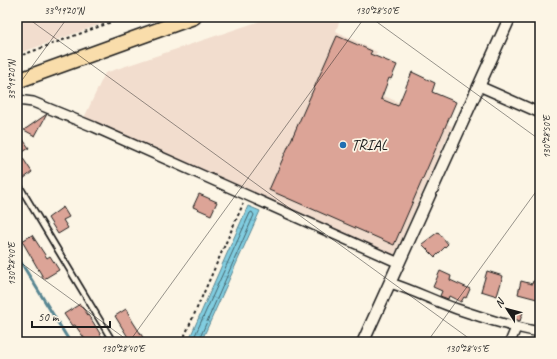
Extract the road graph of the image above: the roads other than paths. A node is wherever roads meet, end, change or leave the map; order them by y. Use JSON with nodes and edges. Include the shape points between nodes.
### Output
{"nodes":[{"id":1,"x":194,"y":17,"type":"edge"},
{"id":2,"x":510,"y":17,"type":"edge"},
{"id":3,"x":17,"y":81,"type":"edge"},
{"id":4,"x":479,"y":86,"type":"junction"},
{"id":5,"x":17,"y":100,"type":"edge"},
{"id":6,"x":540,"y":113,"type":"edge"},
{"id":7,"x":17,"y":182,"type":"edge"},
{"id":8,"x":399,"y":263,"type":"junction"},
{"id":9,"x":390,"y":283,"type":"junction"},
{"id":10,"x":516,"y":328,"type":"junction"},
{"id":11,"x":540,"y":332,"type":"edge"},
{"id":12,"x":113,"y":342,"type":"edge"},
{"id":13,"x":363,"y":342,"type":"edge"},
{"id":14,"x":510,"y":342,"type":"edge"}],
"edges":[{"from":1,"to":3,"type":"main road"},
{"from":2,"to":4,"type":"street"},
{"from":4,"to":6,"type":"street"},
{"from":4,"to":8,"type":"street"},
{"from":5,"to":8,"type":"street","via":[[33,102],[94,127]]},
{"from":7,"to":12,"type":"lane"},
{"from":8,"to":9,"type":"street"},
{"from":9,"to":10,"type":"street"},
{"from":9,"to":13,"type":"street"},
{"from":10,"to":11,"type":"street"},
{"from":10,"to":14,"type":"street"}]}
